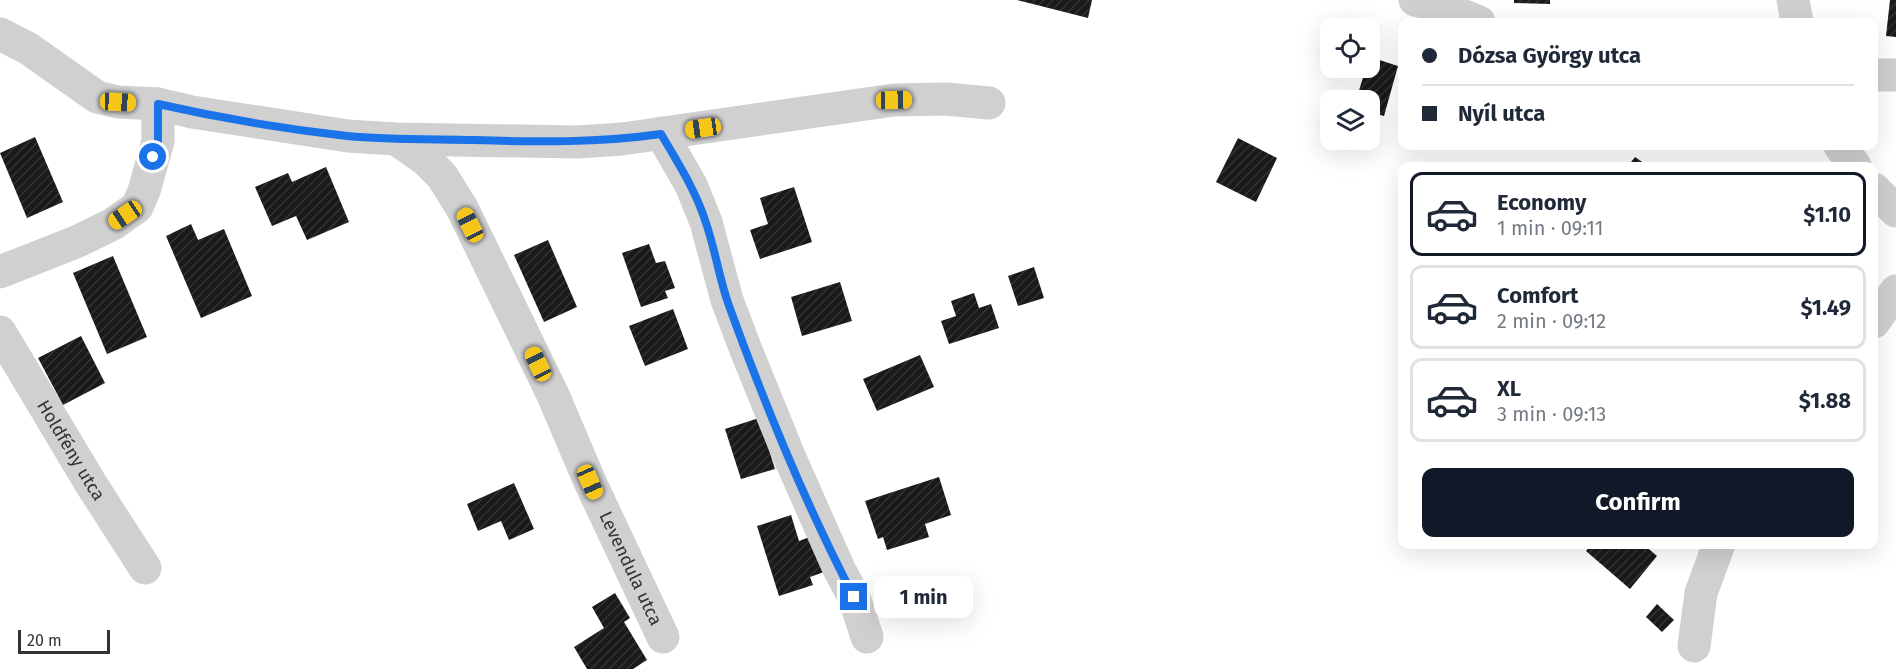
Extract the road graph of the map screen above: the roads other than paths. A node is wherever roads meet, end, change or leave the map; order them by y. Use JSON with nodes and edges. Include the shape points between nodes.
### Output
{"nodes":[{"id":1,"x":1415,"y":0,"type":"edge"},
{"id":2,"x":1793,"y":0,"type":"edge"},
{"id":3,"x":1474,"y":13,"type":"edge"},
{"id":4,"x":1796,"y":18,"type":"edge"},
{"id":5,"x":0,"y":34,"type":"edge"},
{"id":6,"x":1878,"y":75,"type":"edge"},
{"id":7,"x":1896,"y":75,"type":"edge"},
{"id":8,"x":989,"y":103,"type":"dead end"},
{"id":9,"x":158,"y":104,"type":"junction"},
{"id":10,"x":661,"y":134,"type":"junction"},
{"id":11,"x":396,"y":139,"type":"junction"},
{"id":12,"x":452,"y":140,"type":"junction"},
{"id":13,"x":442,"y":176,"type":"junction"},
{"id":14,"x":1878,"y":193,"type":"edge"},
{"id":15,"x":1896,"y":211,"type":"edge"},
{"id":16,"x":0,"y":272,"type":"edge"},
{"id":17,"x":1896,"y":291,"type":"edge"},
{"id":18,"x":1878,"y":316,"type":"edge"},
{"id":19,"x":0,"y":332,"type":"edge"},
{"id":20,"x":1717,"y":549,"type":"edge"},
{"id":21,"x":145,"y":568,"type":"dead end"},
{"id":22,"x":663,"y":637,"type":"dead end"},
{"id":23,"x":867,"y":637,"type":"dead end"},
{"id":24,"x":1694,"y":646,"type":"dead end"}],
"edges":[{"from":1,"to":3,"type":"street"},
{"from":2,"to":4,"type":"street"},
{"from":5,"to":9,"type":"street","via":[[29,49],[97,97]]},
{"from":6,"to":7,"type":"street"},
{"from":8,"to":10,"type":"street","via":[[894,100]]},
{"from":9,"to":11,"type":"street","via":[[348,136]]},
{"from":9,"to":16,"type":"street","via":[[158,141],[137,207],[76,242]]},
{"from":10,"to":12,"type":"street","via":[[577,142]]},
{"from":10,"to":23,"type":"street","via":[[691,185],[746,350],[798,478],[854,597]]},
{"from":11,"to":12,"type":"street"},
{"from":11,"to":13,"type":"street","name":"Levendula utca"},
{"from":12,"to":13,"type":"street"},
{"from":13,"to":22,"type":"street","name":"Levendula utca","via":[[487,257]]},
{"from":14,"to":15,"type":"street"},
{"from":17,"to":18,"type":"street"},
{"from":19,"to":21,"type":"street","name":"Holdfény utca"},
{"from":20,"to":24,"type":"street","via":[[1701,593]]}]}
